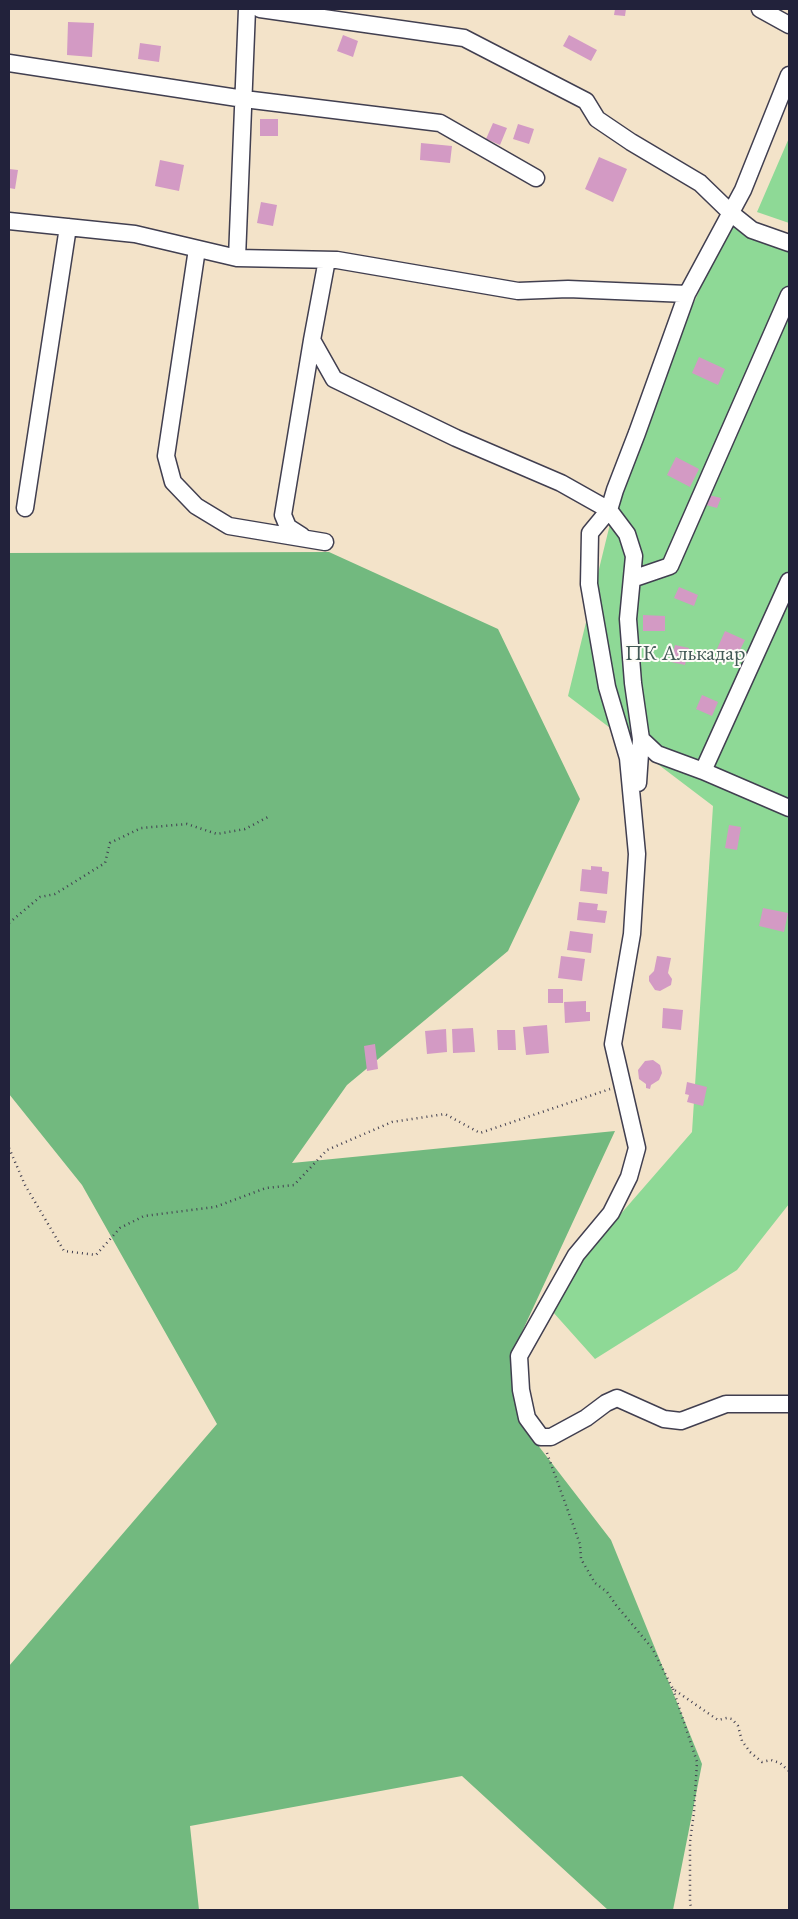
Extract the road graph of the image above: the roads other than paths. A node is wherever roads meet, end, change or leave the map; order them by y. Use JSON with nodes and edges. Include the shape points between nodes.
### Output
{"nodes":[{"id":1,"x":246,"y":9,"type":"edge"},
{"id":2,"x":260,"y":9,"type":"edge"},
{"id":3,"x":760,"y":9,"type":"edge"},
{"id":4,"x":789,"y":25,"type":"edge"},
{"id":5,"x":9,"y":63,"type":"edge"},
{"id":6,"x":789,"y":75,"type":"edge"},
{"id":7,"x":244,"y":99,"type":"junction"},
{"id":8,"x":536,"y":178,"type":"dead end"},
{"id":9,"x":732,"y":214,"type":"junction"},
{"id":10,"x":9,"y":221,"type":"edge"},
{"id":11,"x":68,"y":227,"type":"junction"},
{"id":12,"x":789,"y":243,"type":"edge"},
{"id":13,"x":197,"y":248,"type":"junction"},
{"id":14,"x":237,"y":258,"type":"junction"},
{"id":15,"x":326,"y":265,"type":"dead end"},
{"id":16,"x":687,"y":294,"type":"junction"},
{"id":17,"x":789,"y":295,"type":"edge"},
{"id":18,"x":312,"y":340,"type":"junction"},
{"id":19,"x":25,"y":508,"type":"dead end"},
{"id":20,"x":610,"y":510,"type":"junction"},
{"id":21,"x":305,"y":538,"type":"junction"},
{"id":22,"x":325,"y":542,"type":"dead end"},
{"id":23,"x":632,"y":579,"type":"junction"},
{"id":24,"x":789,"y":581,"type":"edge"},
{"id":25,"x":641,"y":739,"type":"junction"},
{"id":26,"x":703,"y":771,"type":"junction"},
{"id":27,"x":789,"y":808,"type":"edge"},
{"id":28,"x":635,"y":830,"type":"junction"},
{"id":29,"x":789,"y":1404,"type":"edge"}],
"edges":[{"from":1,"to":7,"type":"street"},
{"from":2,"to":9,"type":"street","via":[[464,38],[586,101],[597,118],[700,183]]},
{"from":3,"to":4,"type":"street"},
{"from":5,"to":7,"type":"street"},
{"from":6,"to":9,"type":"street"},
{"from":7,"to":8,"type":"street","via":[[440,123]]},
{"from":7,"to":14,"type":"street"},
{"from":9,"to":12,"type":"street","via":[[752,230]]},
{"from":9,"to":16,"type":"street"},
{"from":10,"to":11,"type":"street"},
{"from":11,"to":13,"type":"street","via":[[135,234]]},
{"from":11,"to":19,"type":"street"},
{"from":13,"to":14,"type":"street"},
{"from":13,"to":21,"type":"street","via":[[166,456],[173,482],[196,506],[229,526]]},
{"from":14,"to":16,"type":"street","via":[[338,260],[518,291],[568,289]]},
{"from":15,"to":18,"type":"street"},
{"from":16,"to":20,"type":"street"},
{"from":17,"to":23,"type":"street","via":[[670,566]]},
{"from":18,"to":20,"type":"street","via":[[334,379],[456,438],[561,483]]},
{"from":18,"to":21,"type":"street","via":[[283,515],[288,527]]},
{"from":20,"to":23,"type":"street","via":[[627,534],[634,556]]},
{"from":20,"to":28,"type":"street","via":[[590,533],[589,584],[607,687],[628,758]]},
{"from":21,"to":22,"type":"street"},
{"from":23,"to":25,"type":"street","via":[[628,619]]},
{"from":24,"to":26,"type":"street"},
{"from":25,"to":26,"type":"street","via":[[657,754]]},
{"from":25,"to":28,"type":"street"},
{"from":26,"to":27,"type":"street"},
{"from":28,"to":29,"type":"street","via":[[637,854],[632,934],[613,1044],[637,1148],[629,1177],[611,1212],[576,1255],[519,1356],[526,1418],[541,1437],[552,1437],[617,1398],[664,1419],[680,1421],[726,1404]]}]}
